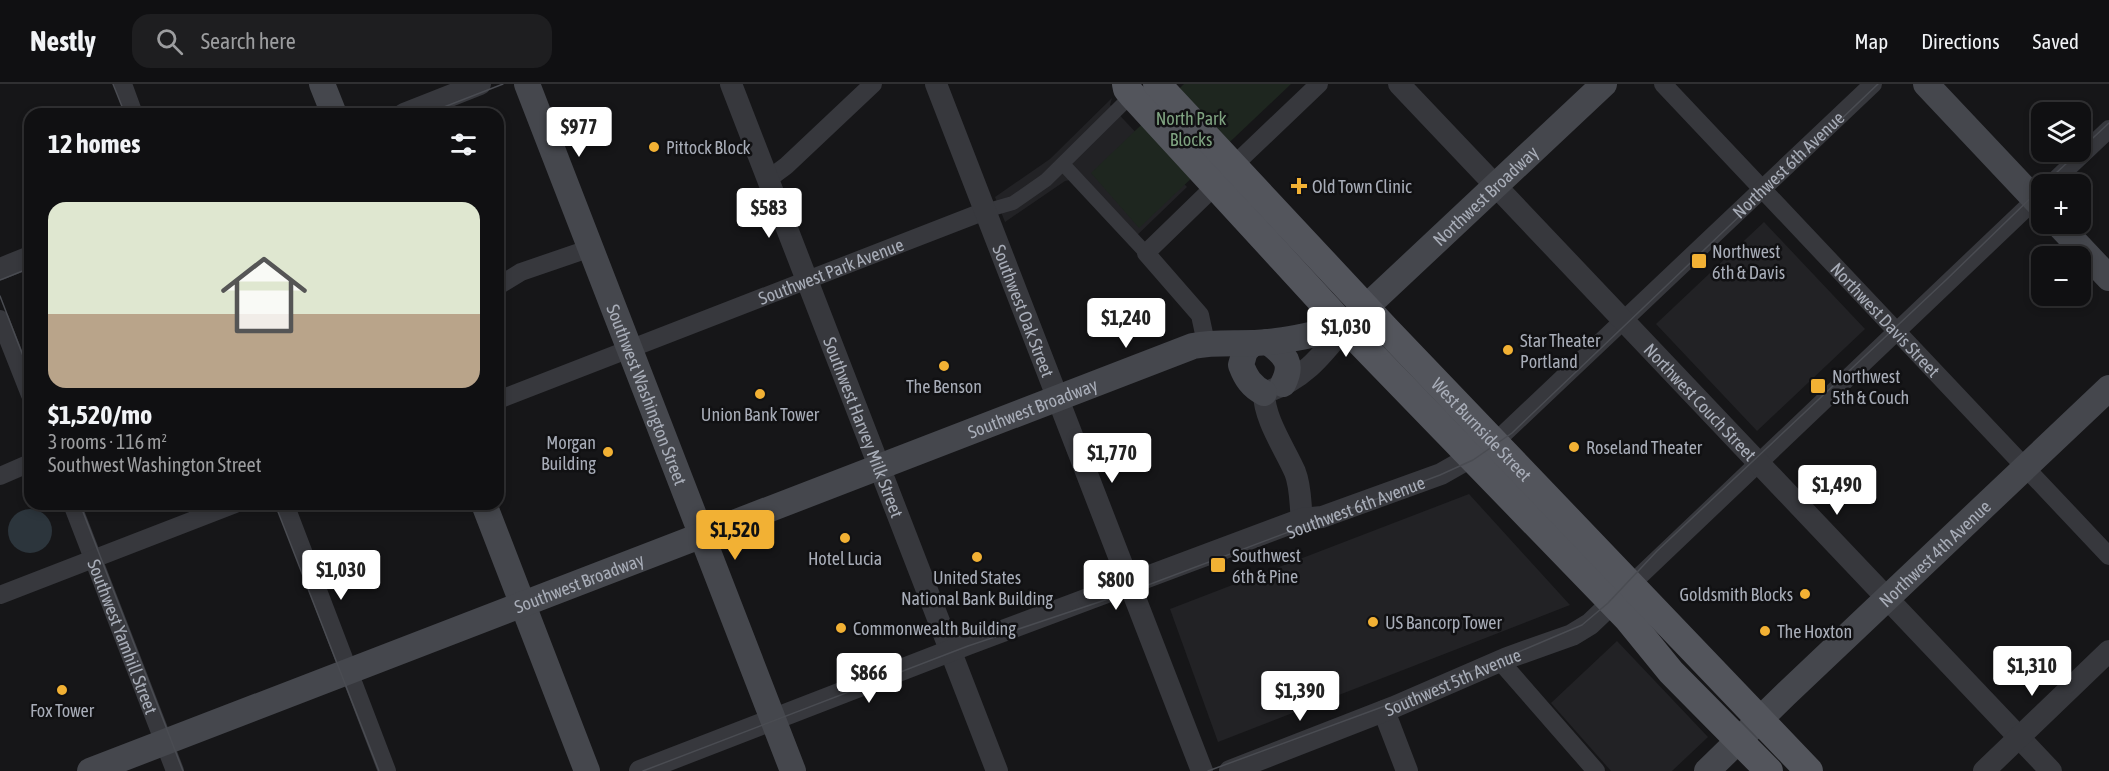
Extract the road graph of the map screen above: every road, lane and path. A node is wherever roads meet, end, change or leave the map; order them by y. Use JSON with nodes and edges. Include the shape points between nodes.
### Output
{"nodes":[{"id":1,"x":123,"y":84,"type":"edge"},
{"id":2,"x":322,"y":84,"type":"edge"},
{"id":3,"x":480,"y":84,"type":"edge"},
{"id":4,"x":527,"y":84,"type":"edge"},
{"id":5,"x":730,"y":84,"type":"edge"},
{"id":6,"x":873,"y":84,"type":"edge"},
{"id":7,"x":936,"y":84,"type":"edge"},
{"id":8,"x":1319,"y":84,"type":"edge"},
{"id":9,"x":1399,"y":84,"type":"edge"},
{"id":10,"x":1604,"y":84,"type":"edge"},
{"id":11,"x":1663,"y":84,"type":"edge"},
{"id":12,"x":1873,"y":84,"type":"edge"},
{"id":13,"x":1926,"y":84,"type":"edge"},
{"id":14,"x":1138,"y":88,"type":"edge"},
{"id":15,"x":132,"y":108,"type":"edge"},
{"id":16,"x":332,"y":108,"type":"edge"},
{"id":17,"x":419,"y":108,"type":"edge"},
{"id":18,"x":2109,"y":129,"type":"edge"},
{"id":19,"x":1063,"y":164,"type":"junction"},
{"id":20,"x":2064,"y":174,"type":"edge"},
{"id":21,"x":1225,"y":175,"type":"junction"},
{"id":22,"x":767,"y":180,"type":"junction"},
{"id":23,"x":2031,"y":185,"type":"edge"},
{"id":24,"x":1496,"y":186,"type":"junction"},
{"id":25,"x":1762,"y":190,"type":"junction"},
{"id":26,"x":2031,"y":206,"type":"edge"},
{"id":27,"x":985,"y":211,"type":"junction"},
{"id":28,"x":2067,"y":234,"type":"edge"},
{"id":29,"x":591,"y":248,"type":"junction"},
{"id":30,"x":1146,"y":253,"type":"junction"},
{"id":31,"x":24,"y":259,"type":"edge"},
{"id":32,"x":0,"y":269,"type":"edge"},
{"id":33,"x":2109,"y":278,"type":"edge"},
{"id":34,"x":807,"y":280,"type":"junction"},
{"id":35,"x":504,"y":282,"type":"edge"},
{"id":36,"x":1366,"y":307,"type":"junction"},
{"id":37,"x":0,"y":319,"type":"edge"},
{"id":38,"x":1624,"y":321,"type":"junction"},
{"id":39,"x":1345,"y":327,"type":"junction"},
{"id":40,"x":1897,"y":332,"type":"junction"},
{"id":41,"x":1206,"y":343,"type":"junction"},
{"id":42,"x":1260,"y":343,"type":"junction"},
{"id":43,"x":630,"y":349,"type":"junction"},
{"id":44,"x":24,"y":381,"type":"edge"},
{"id":45,"x":2109,"y":388,"type":"edge"},
{"id":46,"x":1274,"y":389,"type":"junction"},
{"id":47,"x":504,"y":398,"type":"edge"},
{"id":48,"x":1057,"y":398,"type":"junction"},
{"id":49,"x":1482,"y":450,"type":"junction"},
{"id":50,"x":1758,"y":462,"type":"junction"},
{"id":51,"x":24,"y":466,"type":"edge"},
{"id":52,"x":879,"y":467,"type":"junction"},
{"id":53,"x":2026,"y":468,"type":"junction"},
{"id":54,"x":0,"y":476,"type":"edge"},
{"id":55,"x":74,"y":510,"type":"edge"},
{"id":56,"x":220,"y":510,"type":"edge"},
{"id":57,"x":287,"y":510,"type":"edge"},
{"id":58,"x":486,"y":510,"type":"edge"},
{"id":59,"x":1302,"y":519,"type":"junction"},
{"id":60,"x":702,"y":535,"type":"junction"},
{"id":61,"x":2109,"y":556,"type":"edge"},
{"id":62,"x":93,"y":559,"type":"junction"},
{"id":63,"x":1129,"y":584,"type":"junction"},
{"id":64,"x":1621,"y":594,"type":"junction"},
{"id":65,"x":0,"y":595,"type":"edge"},
{"id":66,"x":1887,"y":598,"type":"junction"},
{"id":67,"x":522,"y":604,"type":"junction"},
{"id":68,"x":951,"y":651,"type":"junction"},
{"id":69,"x":2109,"y":651,"type":"edge"},
{"id":70,"x":1500,"y":662,"type":"junction"},
{"id":71,"x":349,"y":672,"type":"junction"},
{"id":72,"x":1384,"y":711,"type":"junction"},
{"id":73,"x":773,"y":720,"type":"junction"},
{"id":74,"x":1760,"y":720,"type":"junction"},
{"id":75,"x":2019,"y":737,"type":"junction"},
{"id":76,"x":1739,"y":740,"type":"junction"},
{"id":77,"x":164,"y":742,"type":"junction"},
{"id":78,"x":90,"y":771,"type":"edge"},
{"id":79,"x":175,"y":771,"type":"edge"},
{"id":80,"x":387,"y":771,"type":"edge"},
{"id":81,"x":587,"y":771,"type":"edge"},
{"id":82,"x":640,"y":771,"type":"edge"},
{"id":83,"x":793,"y":771,"type":"edge"},
{"id":84,"x":997,"y":771,"type":"edge"},
{"id":85,"x":1202,"y":771,"type":"edge"},
{"id":86,"x":1230,"y":771,"type":"edge"},
{"id":87,"x":1407,"y":771,"type":"edge"},
{"id":88,"x":1596,"y":771,"type":"edge"},
{"id":89,"x":1707,"y":771,"type":"edge"},
{"id":90,"x":1769,"y":771,"type":"edge"},
{"id":91,"x":1809,"y":771,"type":"edge"},
{"id":92,"x":1984,"y":771,"type":"edge"},
{"id":93,"x":2051,"y":771,"type":"edge"}],
"edges":[{"from":1,"to":15,"type":"street"},
{"from":2,"to":16,"type":"main road"},
{"from":3,"to":17,"type":"street"},
{"from":4,"to":29,"type":"main road","name":"Southwest Washington Street"},
{"from":5,"to":22,"type":"street","name":"Southwest Harvey Milk Street"},
{"from":6,"to":22,"type":"street"},
{"from":7,"to":27,"type":"street","name":"Southwest Oak Street"},
{"from":8,"to":21,"type":"street"},
{"from":9,"to":24,"type":"street","name":"Northwest Couch Street"},
{"from":10,"to":24,"type":"main road","name":"Northwest Broadway"},
{"from":11,"to":25,"type":"street","name":"Northwest Davis Street"},
{"from":12,"to":25,"type":"street","name":"Northwest 6th Avenue"},
{"from":13,"to":23,"type":"main road"},
{"from":14,"to":19,"type":"street","name":"Southwest Park Avenue"},
{"from":14,"to":21,"type":"main road","name":"West Burnside Street"},
{"from":18,"to":20,"type":"street"},
{"from":19,"to":27,"type":"street","name":"Southwest Park Avenue","via":[[1013,204]]},
{"from":19,"to":30,"type":"street"},
{"from":21,"to":30,"type":"street"},
{"from":21,"to":36,"type":"main road","name":"West Burnside Street"},
{"from":21,"to":39,"type":"main road","name":"West Burnside Street"},
{"from":22,"to":34,"type":"street","name":"Southwest Harvey Milk Street"},
{"from":24,"to":36,"type":"main road","name":"Northwest Broadway"},
{"from":24,"to":38,"type":"street","name":"Northwest Couch Street"},
{"from":25,"to":38,"type":"street","name":"Northwest 6th Avenue"},
{"from":25,"to":40,"type":"street","name":"Northwest Davis Street"},
{"from":26,"to":40,"type":"street"},
{"from":27,"to":34,"type":"street","name":"Southwest Park Avenue"},
{"from":27,"to":48,"type":"street","name":"Southwest Oak Street"},
{"from":28,"to":33,"type":"main road"},
{"from":29,"to":35,"type":"street","via":[[521,272]]},
{"from":29,"to":43,"type":"main road","name":"Southwest Washington Street"},
{"from":30,"to":41,"type":"street","via":[[1200,315]]},
{"from":31,"to":32,"type":"street"},
{"from":34,"to":43,"type":"street","name":"Southwest Park Avenue"},
{"from":34,"to":52,"type":"street","name":"Southwest Harvey Milk Street"},
{"from":36,"to":39,"type":"main road","name":"Southwest Broadway"},
{"from":36,"to":49,"type":"main road","name":"West Burnside Street"},
{"from":37,"to":44,"type":"street"},
{"from":38,"to":49,"type":"street","name":"Northwest 6th Avenue"},
{"from":38,"to":50,"type":"street","name":"Northwest Couch Street"},
{"from":39,"to":42,"type":"main road","name":"Southwest Broadway"},
{"from":39,"to":46,"type":"street","name":"Southwest Broadway","via":[[1316,364]]},
{"from":39,"to":49,"type":"main road","name":"West Burnside Street"},
{"from":40,"to":50,"type":"street"},
{"from":40,"to":53,"type":"street","name":"Northwest Davis Street"},
{"from":41,"to":42,"type":"main road","name":"Southwest Broadway"},
{"from":41,"to":48,"type":"main road","name":"Southwest Broadway"},
{"from":42,"to":46,"type":"main road","via":[[1281,352],[1287,360],[1288,375]]},
{"from":42,"to":46,"type":"main road","via":[[1245,351],[1241,365],[1255,388]]},
{"from":43,"to":47,"type":"street","name":"Southwest Park Avenue"},
{"from":43,"to":60,"type":"main road","name":"Southwest Washington Street"},
{"from":45,"to":53,"type":"main road","name":"Northwest 4th Avenue"},
{"from":46,"to":59,"type":"street","via":[[1266,406],[1298,482]]},
{"from":48,"to":52,"type":"main road","name":"Southwest Broadway"},
{"from":48,"to":63,"type":"street","name":"Southwest Oak Street"},
{"from":49,"to":59,"type":"street","name":"Southwest 6th Avenue","via":[[1441,474],[1322,517]]},
{"from":49,"to":64,"type":"main road","name":"West Burnside Street"},
{"from":50,"to":64,"type":"street"},
{"from":50,"to":66,"type":"street","name":"Northwest Couch Street"},
{"from":51,"to":54,"type":"street"},
{"from":52,"to":60,"type":"main road","name":"Southwest Broadway"},
{"from":52,"to":68,"type":"street","name":"Southwest Harvey Milk Street"},
{"from":53,"to":61,"type":"street","name":"Northwest Davis Street"},
{"from":53,"to":66,"type":"main road","name":"Northwest 4th Avenue"},
{"from":55,"to":62,"type":"street","name":"Southwest Yamhill Street"},
{"from":56,"to":62,"type":"street"},
{"from":57,"to":71,"type":"street"},
{"from":58,"to":67,"type":"main road"},
{"from":59,"to":63,"type":"street","name":"Southwest 6th Avenue"},
{"from":60,"to":67,"type":"main road","name":"Southwest Broadway"},
{"from":60,"to":73,"type":"main road","name":"Southwest Washington Street"},
{"from":62,"to":65,"type":"street"},
{"from":62,"to":77,"type":"street","name":"Southwest Yamhill Street"},
{"from":63,"to":68,"type":"street","name":"Southwest 6th Avenue"},
{"from":63,"to":85,"type":"street","name":"Southwest Oak Street"},
{"from":64,"to":70,"type":"street","name":"Southwest 5th Avenue","via":[[1590,624],[1572,635]]},
{"from":64,"to":74,"type":"main road","name":"West Burnside Street"},
{"from":64,"to":76,"type":"main road","name":"West Burnside Street","via":[[1671,672]]},
{"from":66,"to":74,"type":"main road","name":"Northwest 4th Avenue"},
{"from":66,"to":75,"type":"street","name":"Northwest Couch Street"},
{"from":67,"to":71,"type":"main road","name":"Southwest Broadway"},
{"from":67,"to":81,"type":"main road"},
{"from":68,"to":73,"type":"street","name":"Southwest 6th Avenue"},
{"from":68,"to":84,"type":"street","name":"Southwest Harvey Milk Street"},
{"from":69,"to":75,"type":"street"},
{"from":70,"to":72,"type":"street","name":"Southwest 5th Avenue"},
{"from":70,"to":88,"type":"street"},
{"from":71,"to":77,"type":"main road","name":"Southwest Broadway"},
{"from":71,"to":80,"type":"street"},
{"from":72,"to":86,"type":"street","name":"Southwest 5th Avenue"},
{"from":72,"to":87,"type":"street"},
{"from":73,"to":82,"type":"street","name":"Southwest 6th Avenue"},
{"from":73,"to":83,"type":"main road","name":"Southwest Washington Street"},
{"from":74,"to":76,"type":"main road","name":"Northwest 4th Avenue"},
{"from":74,"to":91,"type":"main road","name":"West Burnside Street"},
{"from":75,"to":92,"type":"street"},
{"from":75,"to":93,"type":"street","name":"Northwest Couch Street"},
{"from":76,"to":89,"type":"main road","name":"Northwest 4th Avenue"},
{"from":76,"to":90,"type":"main road","name":"West Burnside Street"},
{"from":77,"to":78,"type":"main road","name":"Southwest Broadway"},
{"from":77,"to":79,"type":"street","name":"Southwest Yamhill Street"}]}
